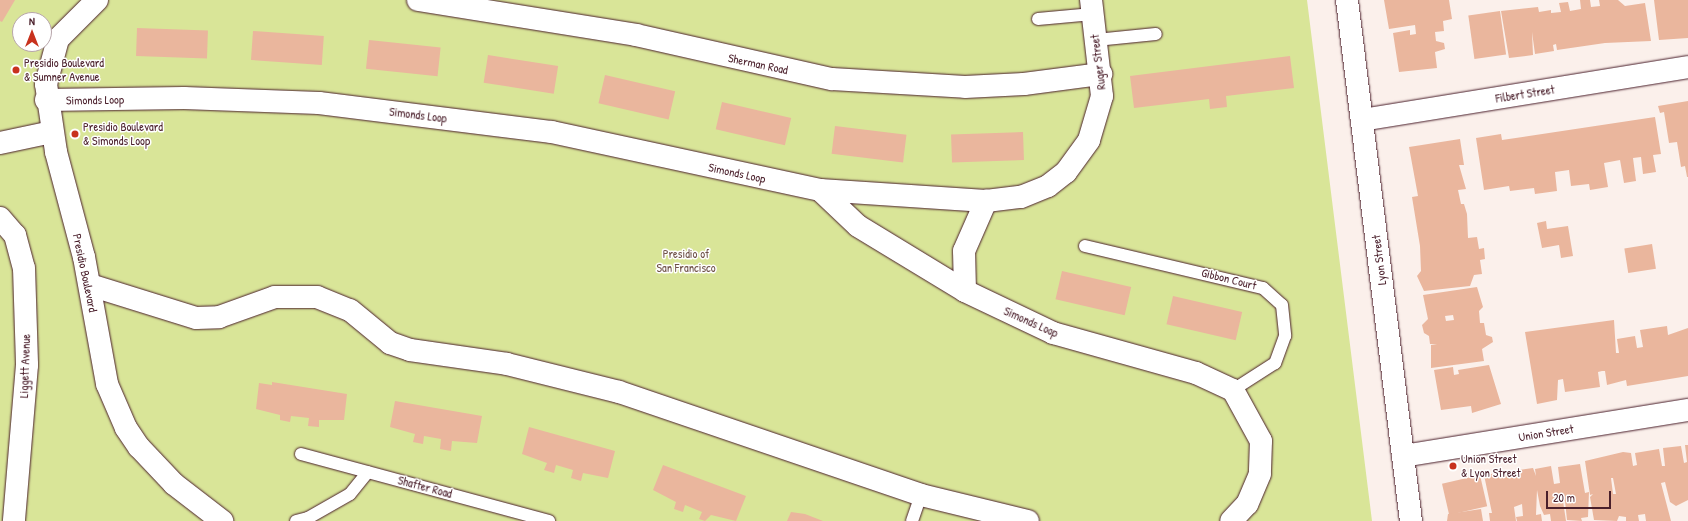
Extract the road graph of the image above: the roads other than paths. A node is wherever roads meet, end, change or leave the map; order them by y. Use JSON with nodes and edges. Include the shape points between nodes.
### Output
{"nodes":[{"id":1,"x":96,"y":0,"type":"edge"},
{"id":2,"x":418,"y":0,"type":"edge"},
{"id":3,"x":1347,"y":0,"type":"edge"},
{"id":4,"x":1092,"y":7,"type":"edge"},
{"id":5,"x":1038,"y":20,"type":"dead end"},
{"id":6,"x":1156,"y":34,"type":"dead end"},
{"id":7,"x":1096,"y":40,"type":"junction"},
{"id":8,"x":1688,"y":67,"type":"edge"},
{"id":9,"x":1101,"y":74,"type":"junction"},
{"id":10,"x":46,"y":100,"type":"junction"},
{"id":11,"x":1362,"y":120,"type":"junction"},
{"id":12,"x":52,"y":132,"type":"junction"},
{"id":13,"x":0,"y":143,"type":"edge"},
{"id":14,"x":820,"y":190,"type":"junction"},
{"id":15,"x":986,"y":201,"type":"junction"},
{"id":16,"x":0,"y":218,"type":"edge"},
{"id":17,"x":1085,"y":246,"type":"dead end"},
{"id":18,"x":90,"y":285,"type":"junction"},
{"id":19,"x":965,"y":291,"type":"junction"},
{"id":20,"x":1233,"y":390,"type":"junction"},
{"id":21,"x":1688,"y":410,"type":"edge"},
{"id":22,"x":301,"y":454,"type":"dead end"},
{"id":23,"x":1403,"y":456,"type":"junction"},
{"id":24,"x":368,"y":472,"type":"junction"},
{"id":25,"x":921,"y":495,"type":"junction"},
{"id":26,"x":970,"y":515,"type":"edge"},
{"id":27,"x":14,"y":521,"type":"edge"},
{"id":28,"x":222,"y":521,"type":"edge"},
{"id":29,"x":230,"y":521,"type":"edge"},
{"id":30,"x":296,"y":521,"type":"edge"},
{"id":31,"x":549,"y":521,"type":"edge"},
{"id":32,"x":912,"y":521,"type":"edge"},
{"id":33,"x":1028,"y":521,"type":"edge"},
{"id":34,"x":1231,"y":521,"type":"edge"},
{"id":35,"x":1411,"y":521,"type":"edge"}],
"edges":[{"from":1,"to":10,"type":"street","name":"Presidio Boulevard","via":[[58,39],[48,68]]},
{"from":2,"to":9,"type":"street","name":"Sherman Road","via":[[636,35],[832,79],[965,87],[1024,84]]},
{"from":3,"to":11,"type":"street","name":"Lyon Street"},
{"from":4,"to":5,"type":"lane"},
{"from":4,"to":7,"type":"street","name":"Ruger Street"},
{"from":6,"to":7,"type":"lane"},
{"from":7,"to":9,"type":"street","name":"Ruger Street"},
{"from":8,"to":11,"type":"street","name":"Filbert Street"},
{"from":9,"to":15,"type":"street","name":"Ruger Street","via":[[1102,96],[1089,140],[1066,172],[1048,186],[1021,197]]},
{"from":10,"to":12,"type":"street","name":"Presidio Boulevard"},
{"from":10,"to":14,"type":"street","name":"Simonds Loop","via":[[184,98],[326,104],[552,132]]},
{"from":11,"to":23,"type":"street","name":"Lyon Street"},
{"from":12,"to":13,"type":"street"},
{"from":12,"to":18,"type":"street","name":"Presidio Boulevard"},
{"from":14,"to":15,"type":"street","name":"Ruger Street"},
{"from":14,"to":19,"type":"street","name":"Simonds Loop","via":[[858,226]]},
{"from":15,"to":19,"type":"street","via":[[964,251]]},
{"from":16,"to":27,"type":"street","name":"Liggett Avenue","via":[[15,235],[24,268],[27,364]]},
{"from":17,"to":20,"type":"lane","name":"Gibbon Court","via":[[1263,288],[1282,305],[1285,336],[1275,363]]},
{"from":18,"to":25,"type":"street","via":[[196,318],[219,317],[275,297],[317,297],[350,310],[390,343],[410,350],[506,364],[619,392]]},
{"from":18,"to":28,"type":"street","name":"Presidio Boulevard","via":[[107,384],[126,428],[156,467]]},
{"from":19,"to":20,"type":"street","name":"Simonds Loop","via":[[1053,333],[1196,373]]},
{"from":20,"to":34,"type":"street","via":[[1261,441],[1260,474],[1247,504]]},
{"from":21,"to":23,"type":"street","name":"Union Street"},
{"from":22,"to":24,"type":"lane","name":"Shafter Road"},
{"from":23,"to":35,"type":"street","name":"Lyon Street"},
{"from":24,"to":30,"type":"lane","via":[[350,494],[308,518]]},
{"from":24,"to":31,"type":"lane","name":"Shafter Road"},
{"from":25,"to":26,"type":"street"},
{"from":25,"to":32,"type":"lane"},
{"from":26,"to":33,"type":"street"},
{"from":28,"to":29,"type":"lane"}]}
